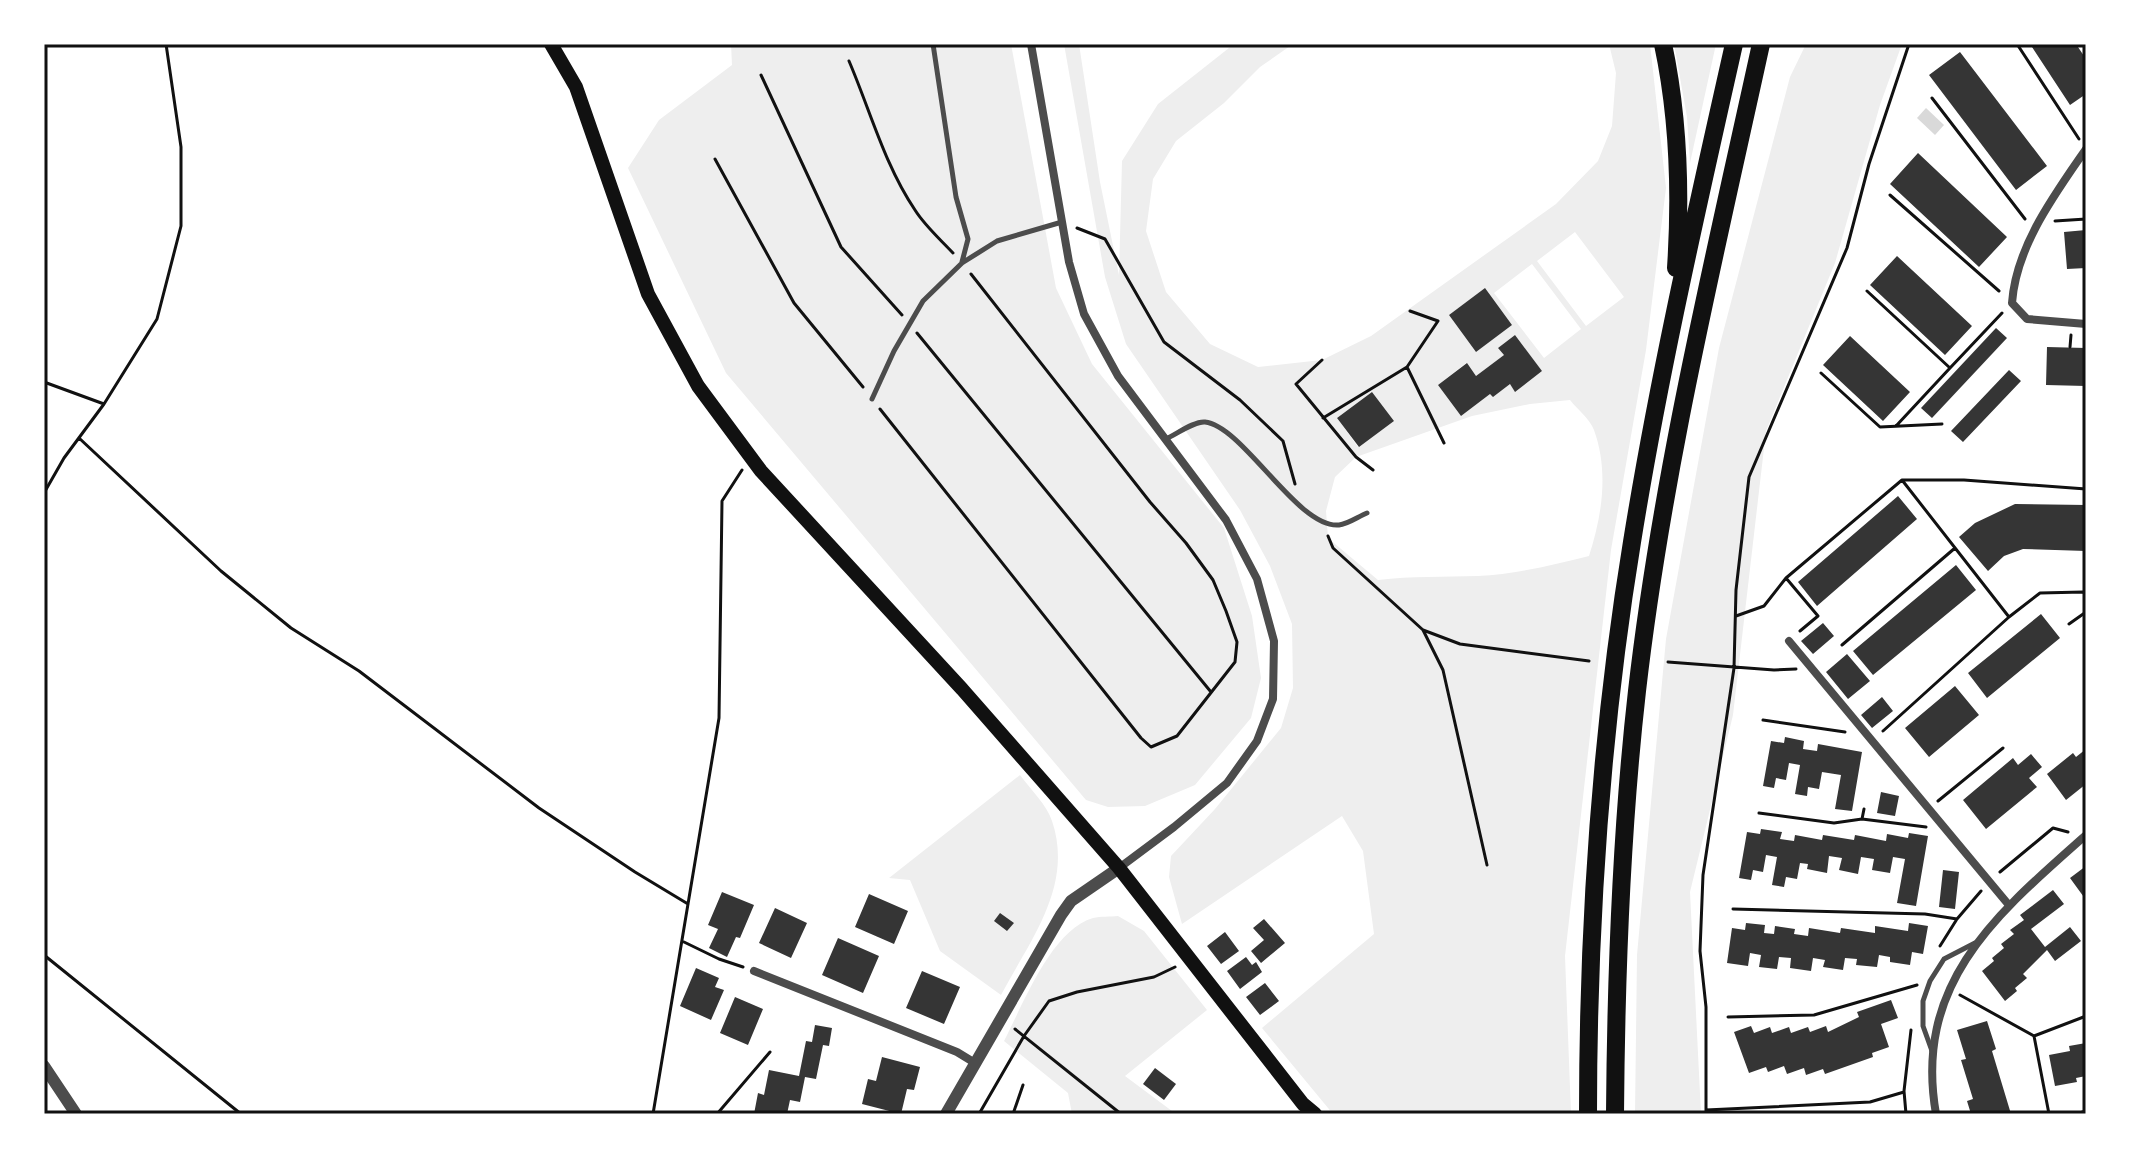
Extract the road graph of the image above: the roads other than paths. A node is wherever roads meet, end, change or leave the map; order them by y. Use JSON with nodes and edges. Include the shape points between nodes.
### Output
{"nodes":[{"id":1,"x":551,"y":44,"type":"edge"},
{"id":2,"x":933,"y":44,"type":"edge"},
{"id":3,"x":1031,"y":44,"type":"edge"},
{"id":4,"x":1663,"y":44,"type":"edge"},
{"id":5,"x":1734,"y":44,"type":"edge"},
{"id":6,"x":1761,"y":44,"type":"edge"},
{"id":7,"x":2086,"y":149,"type":"edge"},
{"id":8,"x":1062,"y":222,"type":"junction"},
{"id":9,"x":962,"y":263,"type":"junction"},
{"id":10,"x":2086,"y":324,"type":"edge"},
{"id":11,"x":1671,"y":334,"type":"junction"},
{"id":12,"x":872,"y":399,"type":"road end"},
{"id":13,"x":1165,"y":439,"type":"junction"},
{"id":14,"x":1367,"y":513,"type":"dead end"},
{"id":15,"x":1789,"y":641,"type":"road end"},
{"id":16,"x":2086,"y":835,"type":"edge"},
{"id":17,"x":1119,"y":868,"type":"junction"},
{"id":18,"x":2008,"y":904,"type":"junction"},
{"id":19,"x":1976,"y":942,"type":"junction"},
{"id":20,"x":754,"y":971,"type":"road end"},
{"id":21,"x":1934,"y":1057,"type":"junction"},
{"id":22,"x":975,"y":1063,"type":"junction"},
{"id":23,"x":44,"y":1066,"type":"edge"},
{"id":24,"x":1308,"y":1111,"type":"edge"},
{"id":25,"x":76,"y":1114,"type":"edge"},
{"id":26,"x":946,"y":1114,"type":"edge"},
{"id":27,"x":1588,"y":1114,"type":"edge"},
{"id":28,"x":1615,"y":1114,"type":"edge"},
{"id":29,"x":1936,"y":1114,"type":"edge"}],
"edges":[{"from":1,"to":17,"type":"main road","via":[[576,87],[648,294],[698,386],[751,457]]},
{"from":2,"to":9,"type":"lane","via":[[956,197],[968,239]]},
{"from":3,"to":8,"type":"street"},
{"from":4,"to":11,"type":"highway","via":[[1679,176]]},
{"from":5,"to":11,"type":"highway"},
{"from":6,"to":28,"type":"highway","via":[[1681,415],[1644,638],[1627,779]]},
{"from":7,"to":10,"type":"street","via":[[2034,232],[2012,303],[2027,319]]},
{"from":8,"to":9,"type":"lane","via":[[997,241]]},
{"from":8,"to":13,"type":"street","via":[[1084,314],[1118,376]]},
{"from":9,"to":12,"type":"lane","via":[[923,301]]},
{"from":11,"to":27,"type":"highway","via":[[1618,637],[1599,803]]},
{"from":13,"to":14,"type":"lane","via":[[1202,422],[1214,424],[1323,523],[1341,525]]},
{"from":13,"to":17,"type":"street","via":[[1226,520],[1257,579],[1274,641],[1273,699],[1257,741],[1227,783]]},
{"from":15,"to":18,"type":"street"},
{"from":16,"to":18,"type":"street"},
{"from":17,"to":22,"type":"street","via":[[1071,901]]},
{"from":17,"to":24,"type":"main road"},
{"from":18,"to":19,"type":"street"},
{"from":19,"to":21,"type":"street","via":[[1950,990]]},
{"from":19,"to":21,"type":"lane","via":[[1944,959],[1923,1001],[1923,1026]]},
{"from":20,"to":22,"type":"street"},
{"from":21,"to":29,"type":"street","via":[[1931,1086]]},
{"from":22,"to":26,"type":"street"},
{"from":23,"to":25,"type":"street"}]}
